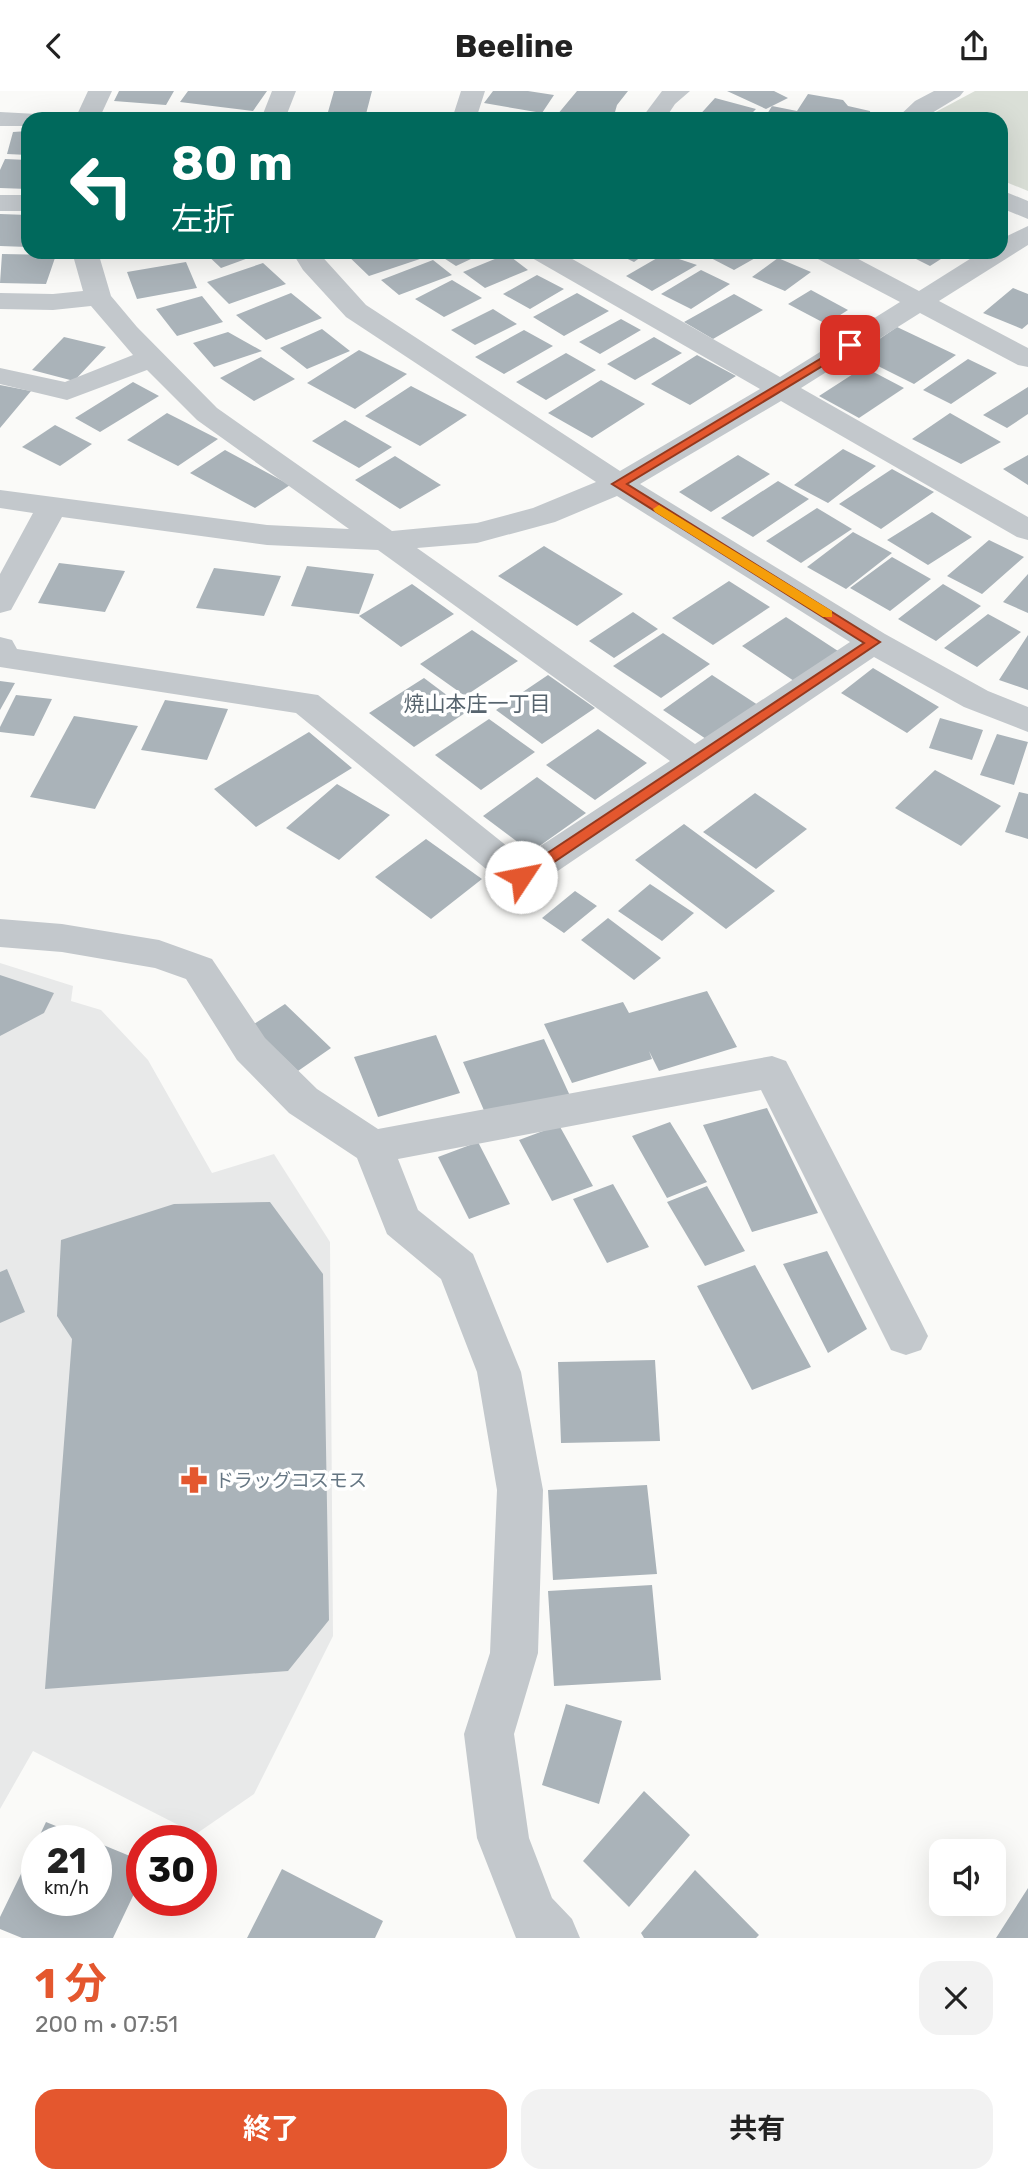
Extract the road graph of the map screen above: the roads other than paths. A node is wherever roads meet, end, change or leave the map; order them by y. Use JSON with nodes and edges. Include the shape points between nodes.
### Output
{"nodes":[{"id":1,"x":100,"y":91,"type":"edge"},
{"id":2,"x":284,"y":91,"type":"edge"},
{"id":3,"x":473,"y":91,"type":"edge"},
{"id":4,"x":678,"y":91,"type":"edge"},
{"id":5,"x":952,"y":91,"type":"edge"},
{"id":6,"x":91,"y":112,"type":"edge"},
{"id":7,"x":276,"y":112,"type":"edge"},
{"id":8,"x":466,"y":112,"type":"edge"},
{"id":9,"x":658,"y":112,"type":"edge"},
{"id":10,"x":916,"y":112,"type":"edge"},
{"id":11,"x":0,"y":118,"type":"edge"},
{"id":12,"x":21,"y":119,"type":"edge"},
{"id":13,"x":1008,"y":201,"type":"edge"},
{"id":14,"x":0,"y":203,"type":"edge"},
{"id":15,"x":21,"y":203,"type":"edge"},
{"id":16,"x":1028,"y":211,"type":"edge"},
{"id":17,"x":1028,"y":234,"type":"edge"},
{"id":18,"x":1008,"y":246,"type":"edge"},
{"id":19,"x":88,"y":259,"type":"edge"},
{"id":20,"x":309,"y":259,"type":"edge"},
{"id":21,"x":553,"y":259,"type":"edge"},
{"id":22,"x":838,"y":259,"type":"edge"},
{"id":23,"x":987,"y":259,"type":"edge"},
{"id":24,"x":98,"y":297,"type":"junction"},
{"id":25,"x":0,"y":301,"type":"edge"},
{"id":26,"x":919,"y":301,"type":"junction"},
{"id":27,"x":152,"y":358,"type":"junction"},
{"id":28,"x":1028,"y":359,"type":"edge"},
{"id":29,"x":0,"y":376,"type":"edge"},
{"id":30,"x":780,"y":389,"type":"junction"},
{"id":31,"x":619,"y":484,"type":"junction"},
{"id":32,"x":0,"y":499,"type":"edge"},
{"id":33,"x":52,"y":506,"type":"junction"},
{"id":34,"x":1028,"y":530,"type":"edge"},
{"id":35,"x":385,"y":541,"type":"junction"},
{"id":36,"x":0,"y":603,"type":"edge"},
{"id":37,"x":873,"y":642,"type":"junction"},
{"id":38,"x":0,"y":648,"type":"edge"},
{"id":39,"x":1028,"y":720,"type":"edge"},
{"id":40,"x":695,"y":761,"type":"junction"},
{"id":41,"x":0,"y":933,"type":"edge"},
{"id":42,"x":373,"y":1147,"type":"junction"},
{"id":43,"x":906,"y":1336,"type":"dead end"},
{"id":44,"x":553,"y":1938,"type":"edge"}],
"edges":[{"from":1,"to":6,"type":"street"},
{"from":2,"to":7,"type":"street"},
{"from":3,"to":8,"type":"street"},
{"from":4,"to":9,"type":"street"},
{"from":5,"to":10,"type":"street"},
{"from":11,"to":12,"type":"street"},
{"from":13,"to":16,"type":"street"},
{"from":14,"to":15,"type":"street"},
{"from":17,"to":18,"type":"street"},
{"from":19,"to":24,"type":"street"},
{"from":20,"to":31,"type":"street","via":[[356,311]]},
{"from":21,"to":30,"type":"street"},
{"from":22,"to":26,"type":"street"},
{"from":23,"to":26,"type":"street"},
{"from":24,"to":25,"type":"street"},
{"from":24,"to":27,"type":"street"},
{"from":26,"to":28,"type":"street"},
{"from":26,"to":30,"type":"street"},
{"from":27,"to":29,"type":"street","via":[[67,391]]},
{"from":27,"to":35,"type":"street","via":[[207,414]]},
{"from":30,"to":31,"type":"street"},
{"from":30,"to":34,"type":"street"},
{"from":31,"to":35,"type":"street","via":[[544,515],[477,533]]},
{"from":31,"to":37,"type":"street"},
{"from":32,"to":33,"type":"street"},
{"from":33,"to":35,"type":"street","via":[[267,535]]},
{"from":33,"to":36,"type":"street"},
{"from":35,"to":40,"type":"street"},
{"from":37,"to":39,"type":"street","via":[[975,699]]},
{"from":37,"to":40,"type":"street"},
{"from":38,"to":40,"type":"street","via":[[7,658],[306,703],[521,877]]},
{"from":41,"to":42,"type":"street","via":[[159,954],[199,969],[251,1049],[303,1101]]},
{"from":42,"to":43,"type":"street","via":[[772,1072]]},
{"from":42,"to":44,"type":"street","via":[[402,1221],[458,1267],[499,1372],[520,1490],[514,1653],[489,1734],[503,1838],[532,1916]]}]}
